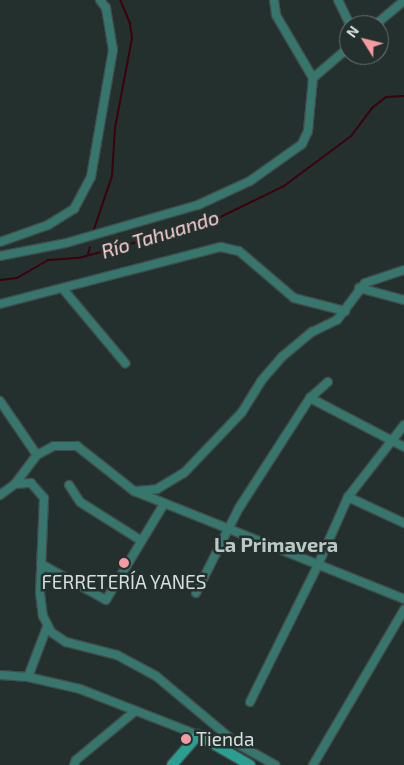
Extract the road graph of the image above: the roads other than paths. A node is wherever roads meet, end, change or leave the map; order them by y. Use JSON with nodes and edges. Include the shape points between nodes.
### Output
{"nodes":[{"id":1,"x":100,"y":0,"type":"edge"},
{"id":2,"x":274,"y":0,"type":"edge"},
{"id":3,"x":338,"y":0,"type":"edge"},
{"id":4,"x":404,"y":1,"type":"edge"},
{"id":5,"x":345,"y":15,"type":"edge"},
{"id":6,"x":387,"y":15,"type":"edge"},
{"id":7,"x":339,"y":56,"type":"edge"},
{"id":8,"x":313,"y":78,"type":"junction"},
{"id":9,"x":0,"y":242,"type":"edge"},
{"id":10,"x":0,"y":256,"type":"edge"},
{"id":11,"x":404,"y":270,"type":"edge"},
{"id":12,"x":359,"y":288,"type":"junction"},
{"id":13,"x":63,"y":289,"type":"junction"},
{"id":14,"x":404,"y":300,"type":"edge"},
{"id":15,"x":0,"y":304,"type":"edge"},
{"id":16,"x":345,"y":311,"type":"junction"},
{"id":17,"x":125,"y":363,"type":"dead end"},
{"id":18,"x":328,"y":382,"type":"dead end"},
{"id":19,"x":310,"y":398,"type":"junction"},
{"id":20,"x":0,"y":401,"type":"edge"},
{"id":21,"x":404,"y":425,"type":"edge"},
{"id":22,"x":392,"y":441,"type":"junction"},
{"id":23,"x":404,"y":447,"type":"edge"},
{"id":24,"x":37,"y":455,"type":"junction"},
{"id":25,"x":15,"y":484,"type":"junction"},
{"id":26,"x":69,"y":485,"type":"dead end"},
{"id":27,"x":134,"y":491,"type":"junction"},
{"id":28,"x":0,"y":494,"type":"edge"},
{"id":29,"x":348,"y":497,"type":"junction"},
{"id":30,"x":164,"y":504,"type":"junction"},
{"id":31,"x":404,"y":523,"type":"edge"},
{"id":32,"x":227,"y":529,"type":"junction"},
{"id":33,"x":140,"y":540,"type":"junction"},
{"id":34,"x":41,"y":564,"type":"junction"},
{"id":35,"x":317,"y":567,"type":"junction"},
{"id":36,"x":196,"y":593,"type":"dead end"},
{"id":37,"x":404,"y":599,"type":"edge"},
{"id":38,"x":404,"y":610,"type":"edge"},
{"id":39,"x":47,"y":627,"type":"junction"},
{"id":40,"x":0,"y":675,"type":"edge"},
{"id":41,"x":28,"y":677,"type":"junction"},
{"id":42,"x":250,"y":702,"type":"dead end"},
{"id":43,"x":134,"y":712,"type":"junction"},
{"id":44,"x":198,"y":735,"type":"junction"},
{"id":45,"x":74,"y":765,"type":"edge"},
{"id":46,"x":172,"y":765,"type":"edge"},
{"id":47,"x":250,"y":765,"type":"edge"},
{"id":48,"x":275,"y":765,"type":"edge"},
{"id":49,"x":313,"y":765,"type":"edge"}],
"edges":[{"from":1,"to":9,"type":"street","via":[[106,8],[113,50],[91,177],[74,209],[48,225]]},
{"from":2,"to":8,"type":"street","via":[[276,15]]},
{"from":3,"to":5,"type":"street"},
{"from":4,"to":6,"type":"street"},
{"from":7,"to":8,"type":"street"},
{"from":8,"to":10,"type":"street","via":[[306,138],[250,181],[198,205],[66,242]]},
{"from":11,"to":12,"type":"street","via":[[365,282]]},
{"from":12,"to":14,"type":"street"},
{"from":12,"to":16,"type":"street"},
{"from":13,"to":15,"type":"street"},
{"from":13,"to":16,"type":"street","via":[[221,247],[230,248],[285,294]]},
{"from":13,"to":17,"type":"street"},
{"from":16,"to":27,"type":"street","via":[[337,320],[312,332],[283,356],[261,381],[242,412],[184,473],[156,489]]},
{"from":18,"to":19,"type":"street"},
{"from":19,"to":22,"type":"street"},
{"from":19,"to":32,"type":"street"},
{"from":20,"to":24,"type":"street"},
{"from":21,"to":22,"type":"street"},
{"from":22,"to":23,"type":"street"},
{"from":22,"to":29,"type":"street"},
{"from":24,"to":25,"type":"street"},
{"from":24,"to":27,"type":"street","via":[[54,446],[77,446]]},
{"from":25,"to":28,"type":"street"},
{"from":25,"to":34,"type":"street","via":[[31,483],[44,498]]},
{"from":26,"to":33,"type":"street","via":[[80,502]]},
{"from":27,"to":30,"type":"street"},
{"from":29,"to":31,"type":"street"},
{"from":29,"to":35,"type":"street"},
{"from":30,"to":32,"type":"street"},
{"from":30,"to":33,"type":"street"},
{"from":32,"to":35,"type":"street"},
{"from":32,"to":36,"type":"street"},
{"from":33,"to":34,"type":"street","via":[[106,600]]},
{"from":34,"to":39,"type":"street","via":[[41,608]]},
{"from":35,"to":37,"type":"street"},
{"from":35,"to":42,"type":"street"},
{"from":38,"to":49,"type":"street"},
{"from":39,"to":41,"type":"street"},
{"from":39,"to":48,"type":"street","via":[[66,642],[117,655],[156,676],[236,744]]},
{"from":40,"to":41,"type":"street"},
{"from":41,"to":43,"type":"street","via":[[80,689]]},
{"from":43,"to":44,"type":"street"},
{"from":43,"to":45,"type":"street"},
{"from":44,"to":46,"type":"main road"},
{"from":44,"to":47,"type":"main road"}]}
